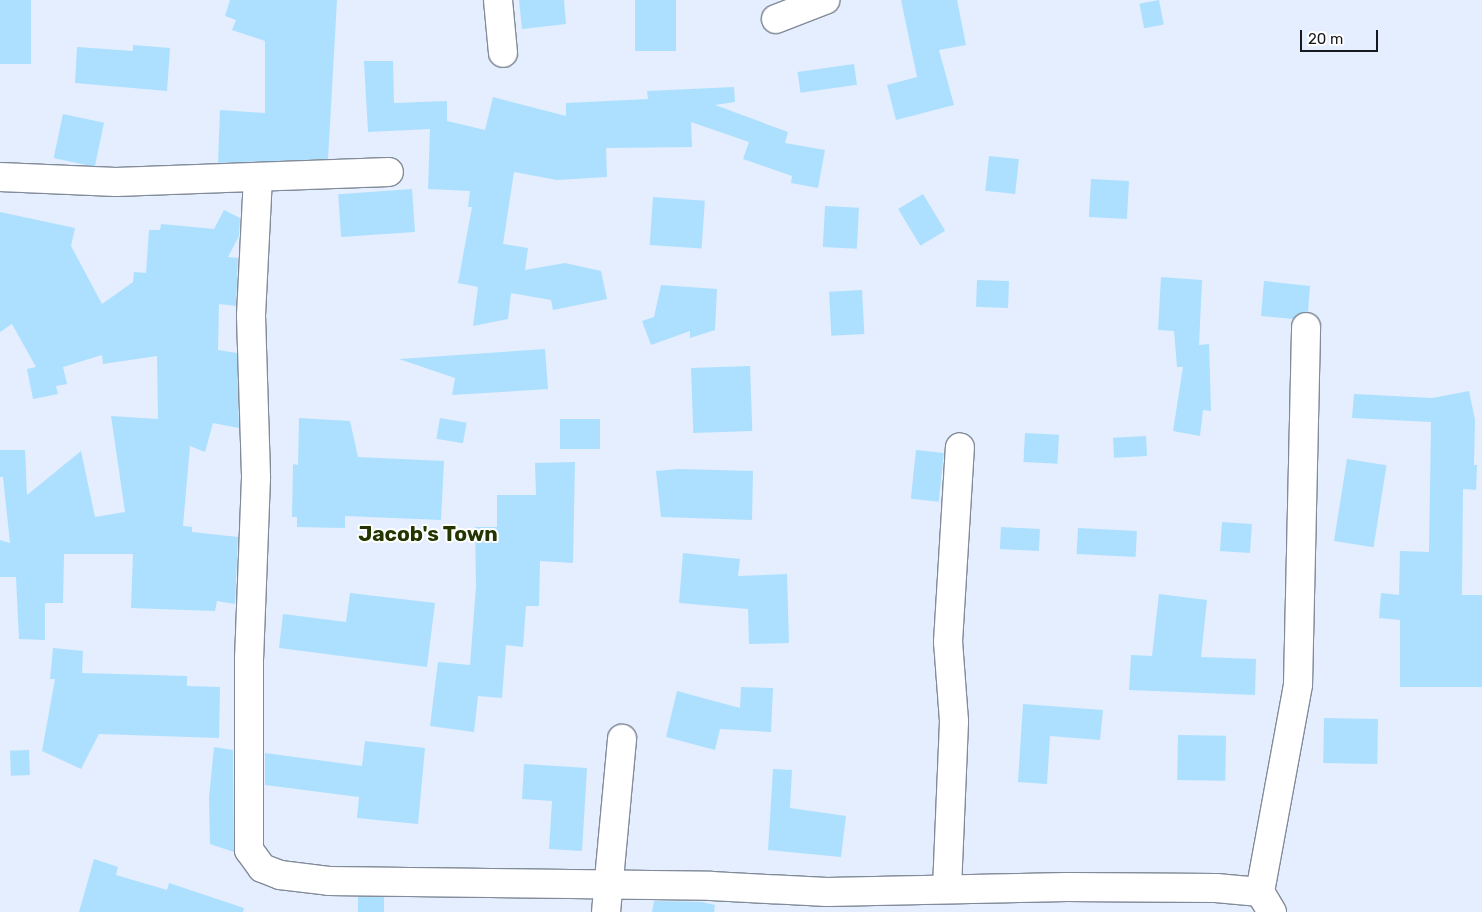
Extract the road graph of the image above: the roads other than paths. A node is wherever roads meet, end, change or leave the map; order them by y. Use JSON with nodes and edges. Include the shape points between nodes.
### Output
{"nodes":[{"id":1,"x":498,"y":0,"type":"edge"},
{"id":2,"x":825,"y":0,"type":"edge"},
{"id":3,"x":776,"y":19,"type":"dead end"},
{"id":4,"x":503,"y":52,"type":"dead end"},
{"id":5,"x":389,"y":172,"type":"dead end"},
{"id":6,"x":0,"y":177,"type":"edge"},
{"id":7,"x":258,"y":177,"type":"junction"},
{"id":8,"x":1306,"y":327,"type":"dead end"},
{"id":9,"x":960,"y":446,"type":"dead end"},
{"id":10,"x":622,"y":739,"type":"dead end"},
{"id":11,"x":934,"y":896,"type":"edge"},
{"id":12,"x":607,"y":899,"type":"edge"},
{"id":13,"x":1266,"y":902,"type":"edge"}],
"edges":[{"from":1,"to":4,"type":"street"},
{"from":2,"to":3,"type":"street"},
{"from":5,"to":7,"type":"street"},
{"from":6,"to":7,"type":"street","via":[[116,182]]},
{"from":7,"to":12,"type":"street","via":[[251,316],[256,478],[249,658],[249,850],[262,868],[280,875]]},
{"from":8,"to":13,"type":"street","via":[[1298,684]]},
{"from":9,"to":11,"type":"street","via":[[948,642],[954,721]]},
{"from":10,"to":12,"type":"street"},
{"from":11,"to":12,"type":"street","via":[[711,886]]},
{"from":11,"to":13,"type":"street","via":[[1216,888]]}]}
